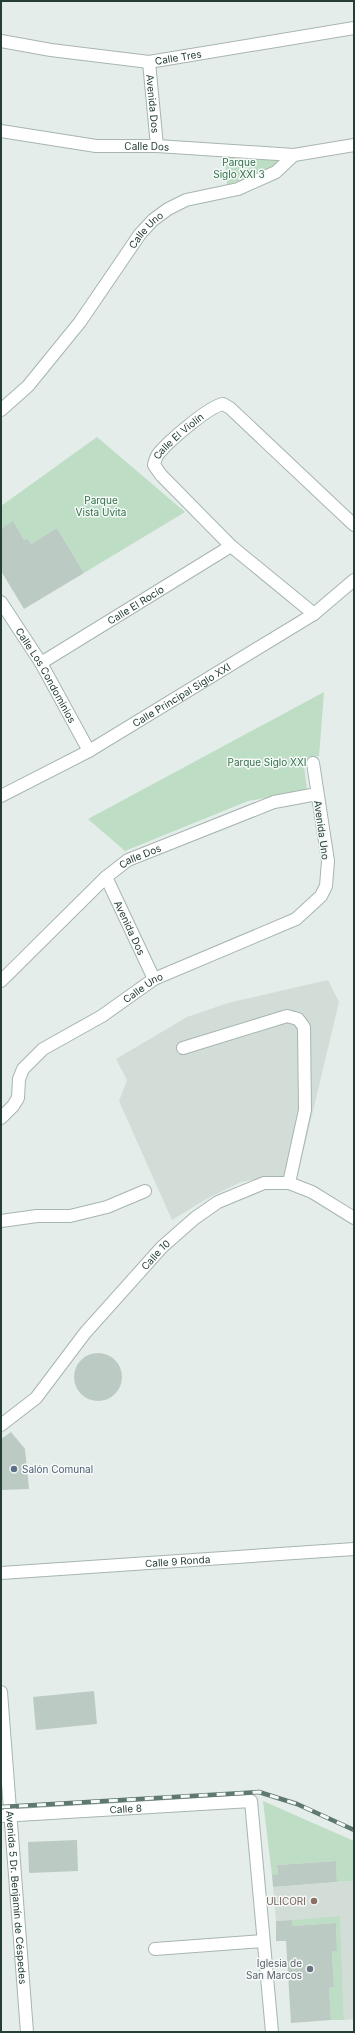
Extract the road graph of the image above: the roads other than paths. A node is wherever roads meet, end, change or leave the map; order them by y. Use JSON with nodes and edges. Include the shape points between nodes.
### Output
{"nodes":[{"id":1,"x":354,"y":28,"type":"edge"},
{"id":2,"x":1,"y":41,"type":"edge"},
{"id":3,"x":149,"y":62,"type":"junction"},
{"id":4,"x":1,"y":131,"type":"edge"},
{"id":5,"x":354,"y":145,"type":"edge"},
{"id":6,"x":157,"y":146,"type":"junction"},
{"id":7,"x":294,"y":154,"type":"junction"},
{"id":8,"x":1,"y":410,"type":"edge"},
{"id":9,"x":354,"y":525,"type":"edge"},
{"id":10,"x":231,"y":546,"type":"junction"},
{"id":11,"x":354,"y":580,"type":"edge"},
{"id":12,"x":1,"y":602,"type":"edge"},
{"id":13,"x":314,"y":614,"type":"junction"},
{"id":14,"x":41,"y":663,"type":"junction"},
{"id":15,"x":89,"y":751,"type":"junction"},
{"id":16,"x":313,"y":763,"type":"dead end"},
{"id":17,"x":317,"y":794,"type":"junction"},
{"id":18,"x":1,"y":796,"type":"edge"},
{"id":19,"x":106,"y":877,"type":"junction"},
{"id":20,"x":321,"y":896,"type":"joint"},
{"id":21,"x":154,"y":979,"type":"junction"},
{"id":22,"x":1,"y":981,"type":"edge"},
{"id":23,"x":183,"y":1048,"type":"dead end"},
{"id":24,"x":1,"y":1118,"type":"edge"},
{"id":25,"x":289,"y":1183,"type":"junction"},
{"id":26,"x":145,"y":1191,"type":"dead end"},
{"id":27,"x":354,"y":1218,"type":"edge"},
{"id":28,"x":1,"y":1221,"type":"edge"},
{"id":29,"x":1,"y":1425,"type":"edge"},
{"id":30,"x":354,"y":1549,"type":"edge"},
{"id":31,"x":1,"y":1573,"type":"edge"},
{"id":32,"x":1,"y":1692,"type":"edge"},
{"id":33,"x":6,"y":1816,"type":"edge"},
{"id":34,"x":264,"y":1941,"type":"junction"},
{"id":35,"x":155,"y":1949,"type":"dead end"},
{"id":36,"x":27,"y":2032,"type":"edge"},
{"id":37,"x":272,"y":2032,"type":"edge"}],
"edges":[{"from":1,"to":3,"type":"street","name":"Calle Tres"},
{"from":2,"to":3,"type":"street","name":"Calle Tres"},
{"from":3,"to":6,"type":"street","name":"Avenida Dos"},
{"from":4,"to":6,"type":"street","name":"Calle Dos","via":[[96,146]]},
{"from":5,"to":7,"type":"street"},
{"from":6,"to":7,"type":"street","name":"Calle Dos"},
{"from":7,"to":8,"type":"street","name":"Calle Uno","via":[[276,172],[238,189],[186,200],[168,208],[153,220],[140,234],[80,322],[28,386]]},
{"from":9,"to":10,"type":"street","name":"Calle El Violín","via":[[230,408],[223,404],[216,405],[157,454],[154,465]]},
{"from":10,"to":13,"type":"street","name":"Calle El Violín"},
{"from":10,"to":14,"type":"street","name":"Calle El Rocío"},
{"from":11,"to":13,"type":"street","name":"Calle Principal Siglo XXI"},
{"from":12,"to":14,"type":"street","name":"Calle Los Condominios"},
{"from":13,"to":15,"type":"street","name":"Calle Principal Siglo XXI"},
{"from":14,"to":15,"type":"street","name":"Calle Los Condominios"},
{"from":15,"to":18,"type":"street","name":"Calle Principal Siglo XXI"},
{"from":16,"to":17,"type":"street","name":"Avenida Uno"},
{"from":17,"to":19,"type":"street","name":"Calle Dos","via":[[274,802],[245,813],[128,860]]},
{"from":17,"to":20,"type":"street","name":"Avenida Uno","via":[[328,861],[326,886]]},
{"from":19,"to":21,"type":"street","name":"Avenida Dos"},
{"from":19,"to":22,"type":"street","name":"Calle Dos"},
{"from":20,"to":21,"type":"street","name":"Calle Uno","via":[[296,919]]},
{"from":21,"to":24,"type":"street","name":"Calle Uno","via":[[102,1016],[43,1049],[30,1060],[22,1069],[18,1098]]},
{"from":23,"to":25,"type":"street","via":[[288,1016],[298,1019],[304,1027],[305,1110]]},
{"from":25,"to":27,"type":"street","name":"Calle 10","via":[[312,1192]]},
{"from":25,"to":29,"type":"street","name":"Calle 10","via":[[264,1183],[218,1202],[195,1218],[162,1247],[90,1328],[36,1398]]},
{"from":26,"to":28,"type":"street","via":[[107,1207],[70,1216],[37,1216]]},
{"from":30,"to":31,"type":"street","name":"Calle 9 Ronda"},
{"from":32,"to":33,"type":"street","name":"Avenida 5 Dr. Benjamín de Céspedes"},
{"from":33,"to":34,"type":"street","name":"Calle 8","via":[[251,1802]]},
{"from":33,"to":36,"type":"street","name":"Avenida 5 Dr. Benjamín de Céspedes"},
{"from":34,"to":35,"type":"street"},
{"from":34,"to":37,"type":"street"}]}
